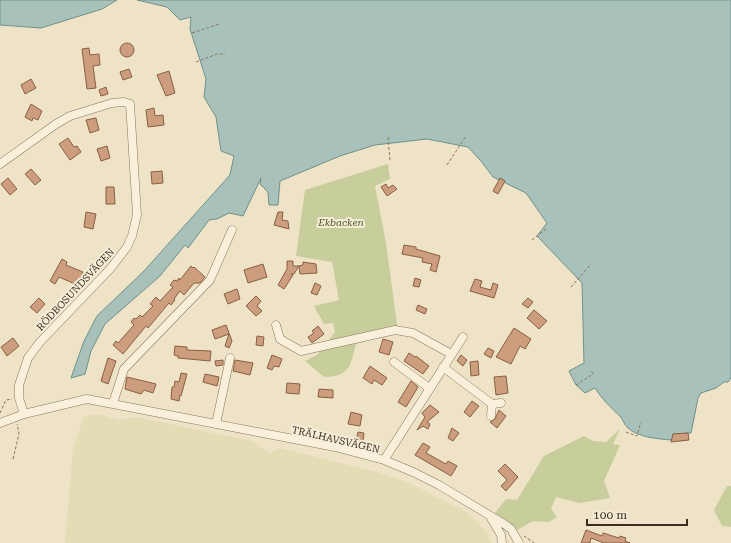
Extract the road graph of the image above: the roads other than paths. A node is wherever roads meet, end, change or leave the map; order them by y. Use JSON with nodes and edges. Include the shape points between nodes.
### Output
{"nodes":[{"id":1,"x":0,"y":164,"type":"edge"},
{"id":2,"x":232,"y":230,"type":"dead end"},
{"id":3,"x":276,"y":325,"type":"dead end"},
{"id":4,"x":463,"y":337,"type":"dead end"},
{"id":5,"x":451,"y":354,"type":"junction"},
{"id":6,"x":230,"y":358,"type":"dead end"},
{"id":7,"x":394,"y":362,"type":"dead end"},
{"id":8,"x":444,"y":367,"type":"junction"},
{"id":9,"x":429,"y":388,"type":"junction"},
{"id":10,"x":113,"y":403,"type":"junction"},
{"id":11,"x":501,"y":403,"type":"dead end"},
{"id":12,"x":492,"y":404,"type":"junction"},
{"id":13,"x":24,"y":414,"type":"junction"},
{"id":14,"x":491,"y":416,"type":"dead end"},
{"id":15,"x":0,"y":423,"type":"edge"},
{"id":16,"x":216,"y":424,"type":"junction"},
{"id":17,"x":384,"y":460,"type":"junction"},
{"id":18,"x":488,"y":514,"type":"junction"},
{"id":19,"x":502,"y":543,"type":"edge"},
{"id":20,"x":519,"y":543,"type":"edge"}],
"edges":[{"from":1,"to":13,"type":"street","name":"RÖDBOSUNDSVÄGEN","via":[[70,116],[112,103],[130,104],[137,215],[132,236],[110,269],[34,349],[22,371],[19,385],[19,398]]},
{"from":2,"to":10,"type":"street","via":[[210,280],[129,361]]},
{"from":3,"to":5,"type":"street","via":[[280,339],[301,351],[395,330],[413,333]]},
{"from":4,"to":5,"type":"street"},
{"from":5,"to":8,"type":"street"},
{"from":6,"to":16,"type":"street"},
{"from":7,"to":9,"type":"street"},
{"from":8,"to":9,"type":"street"},
{"from":8,"to":12,"type":"street"},
{"from":9,"to":17,"type":"street"},
{"from":10,"to":13,"type":"street","name":"TRÄLHAVSVÄGEN","via":[[87,399]]},
{"from":10,"to":16,"type":"street","name":"TRÄLHAVSVÄGEN"},
{"from":11,"to":12,"type":"street"},
{"from":12,"to":14,"type":"street"},
{"from":13,"to":15,"type":"street","name":"TRÄLHAVSVÄGEN"},
{"from":16,"to":17,"type":"street","name":"TRÄLHAVSVÄGEN","via":[[335,447]]},
{"from":17,"to":18,"type":"street","name":"TRÄLHAVSVÄGEN","via":[[439,485]]},
{"from":18,"to":19,"type":"street","name":"TRÄLHAVSVÄGEN","via":[[496,525]]},
{"from":18,"to":20,"type":"street","name":"TRÄLHAVSVÄGEN","via":[[511,529]]}]}
